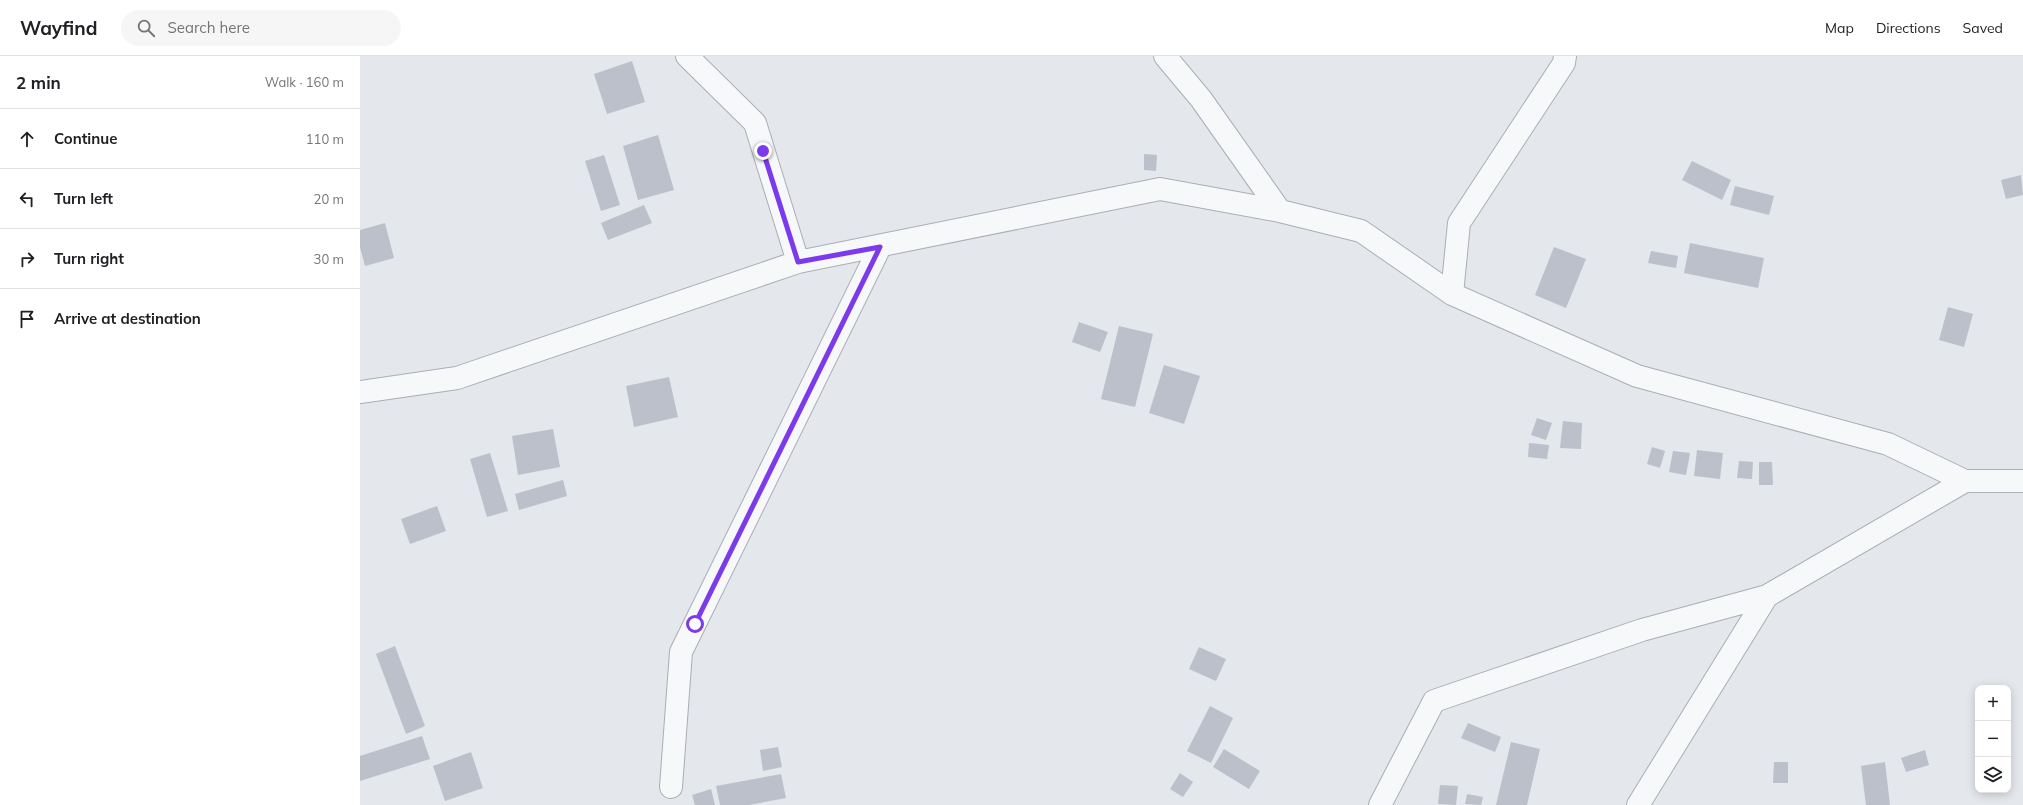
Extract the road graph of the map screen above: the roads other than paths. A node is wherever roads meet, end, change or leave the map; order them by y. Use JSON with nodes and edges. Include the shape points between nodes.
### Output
{"nodes":[{"id":1,"x":687,"y":56,"type":"edge"},
{"id":2,"x":1165,"y":56,"type":"edge"},
{"id":3,"x":1565,"y":56,"type":"edge"},
{"id":4,"x":1280,"y":210,"type":"junction"},
{"id":5,"x":880,"y":247,"type":"junction"},
{"id":6,"x":798,"y":262,"type":"junction"},
{"id":7,"x":1452,"y":294,"type":"junction"},
{"id":8,"x":360,"y":392,"type":"edge"},
{"id":9,"x":1965,"y":481,"type":"junction"},
{"id":10,"x":2023,"y":481,"type":"edge"},
{"id":11,"x":1767,"y":596,"type":"junction"},
{"id":12,"x":671,"y":787,"type":"dead end"},
{"id":13,"x":1380,"y":805,"type":"edge"},
{"id":14,"x":1638,"y":805,"type":"edge"}],
"edges":[{"from":1,"to":6,"type":"street","via":[[755,123]]},
{"from":2,"to":4,"type":"street","via":[[1202,99]]},
{"from":3,"to":7,"type":"street","via":[[1564,63],[1459,223]]},
{"from":4,"to":5,"type":"street","via":[[1160,189]]},
{"from":4,"to":7,"type":"street","via":[[1361,231]]},
{"from":5,"to":6,"type":"street"},
{"from":5,"to":12,"type":"street","via":[[681,652]]},
{"from":6,"to":8,"type":"street","via":[[457,378]]},
{"from":7,"to":9,"type":"street","via":[[1637,376],[1888,444]]},
{"from":9,"to":10,"type":"street"},
{"from":9,"to":11,"type":"street"},
{"from":11,"to":13,"type":"street","via":[[1642,630],[1434,701]]},
{"from":11,"to":14,"type":"street"}]}
